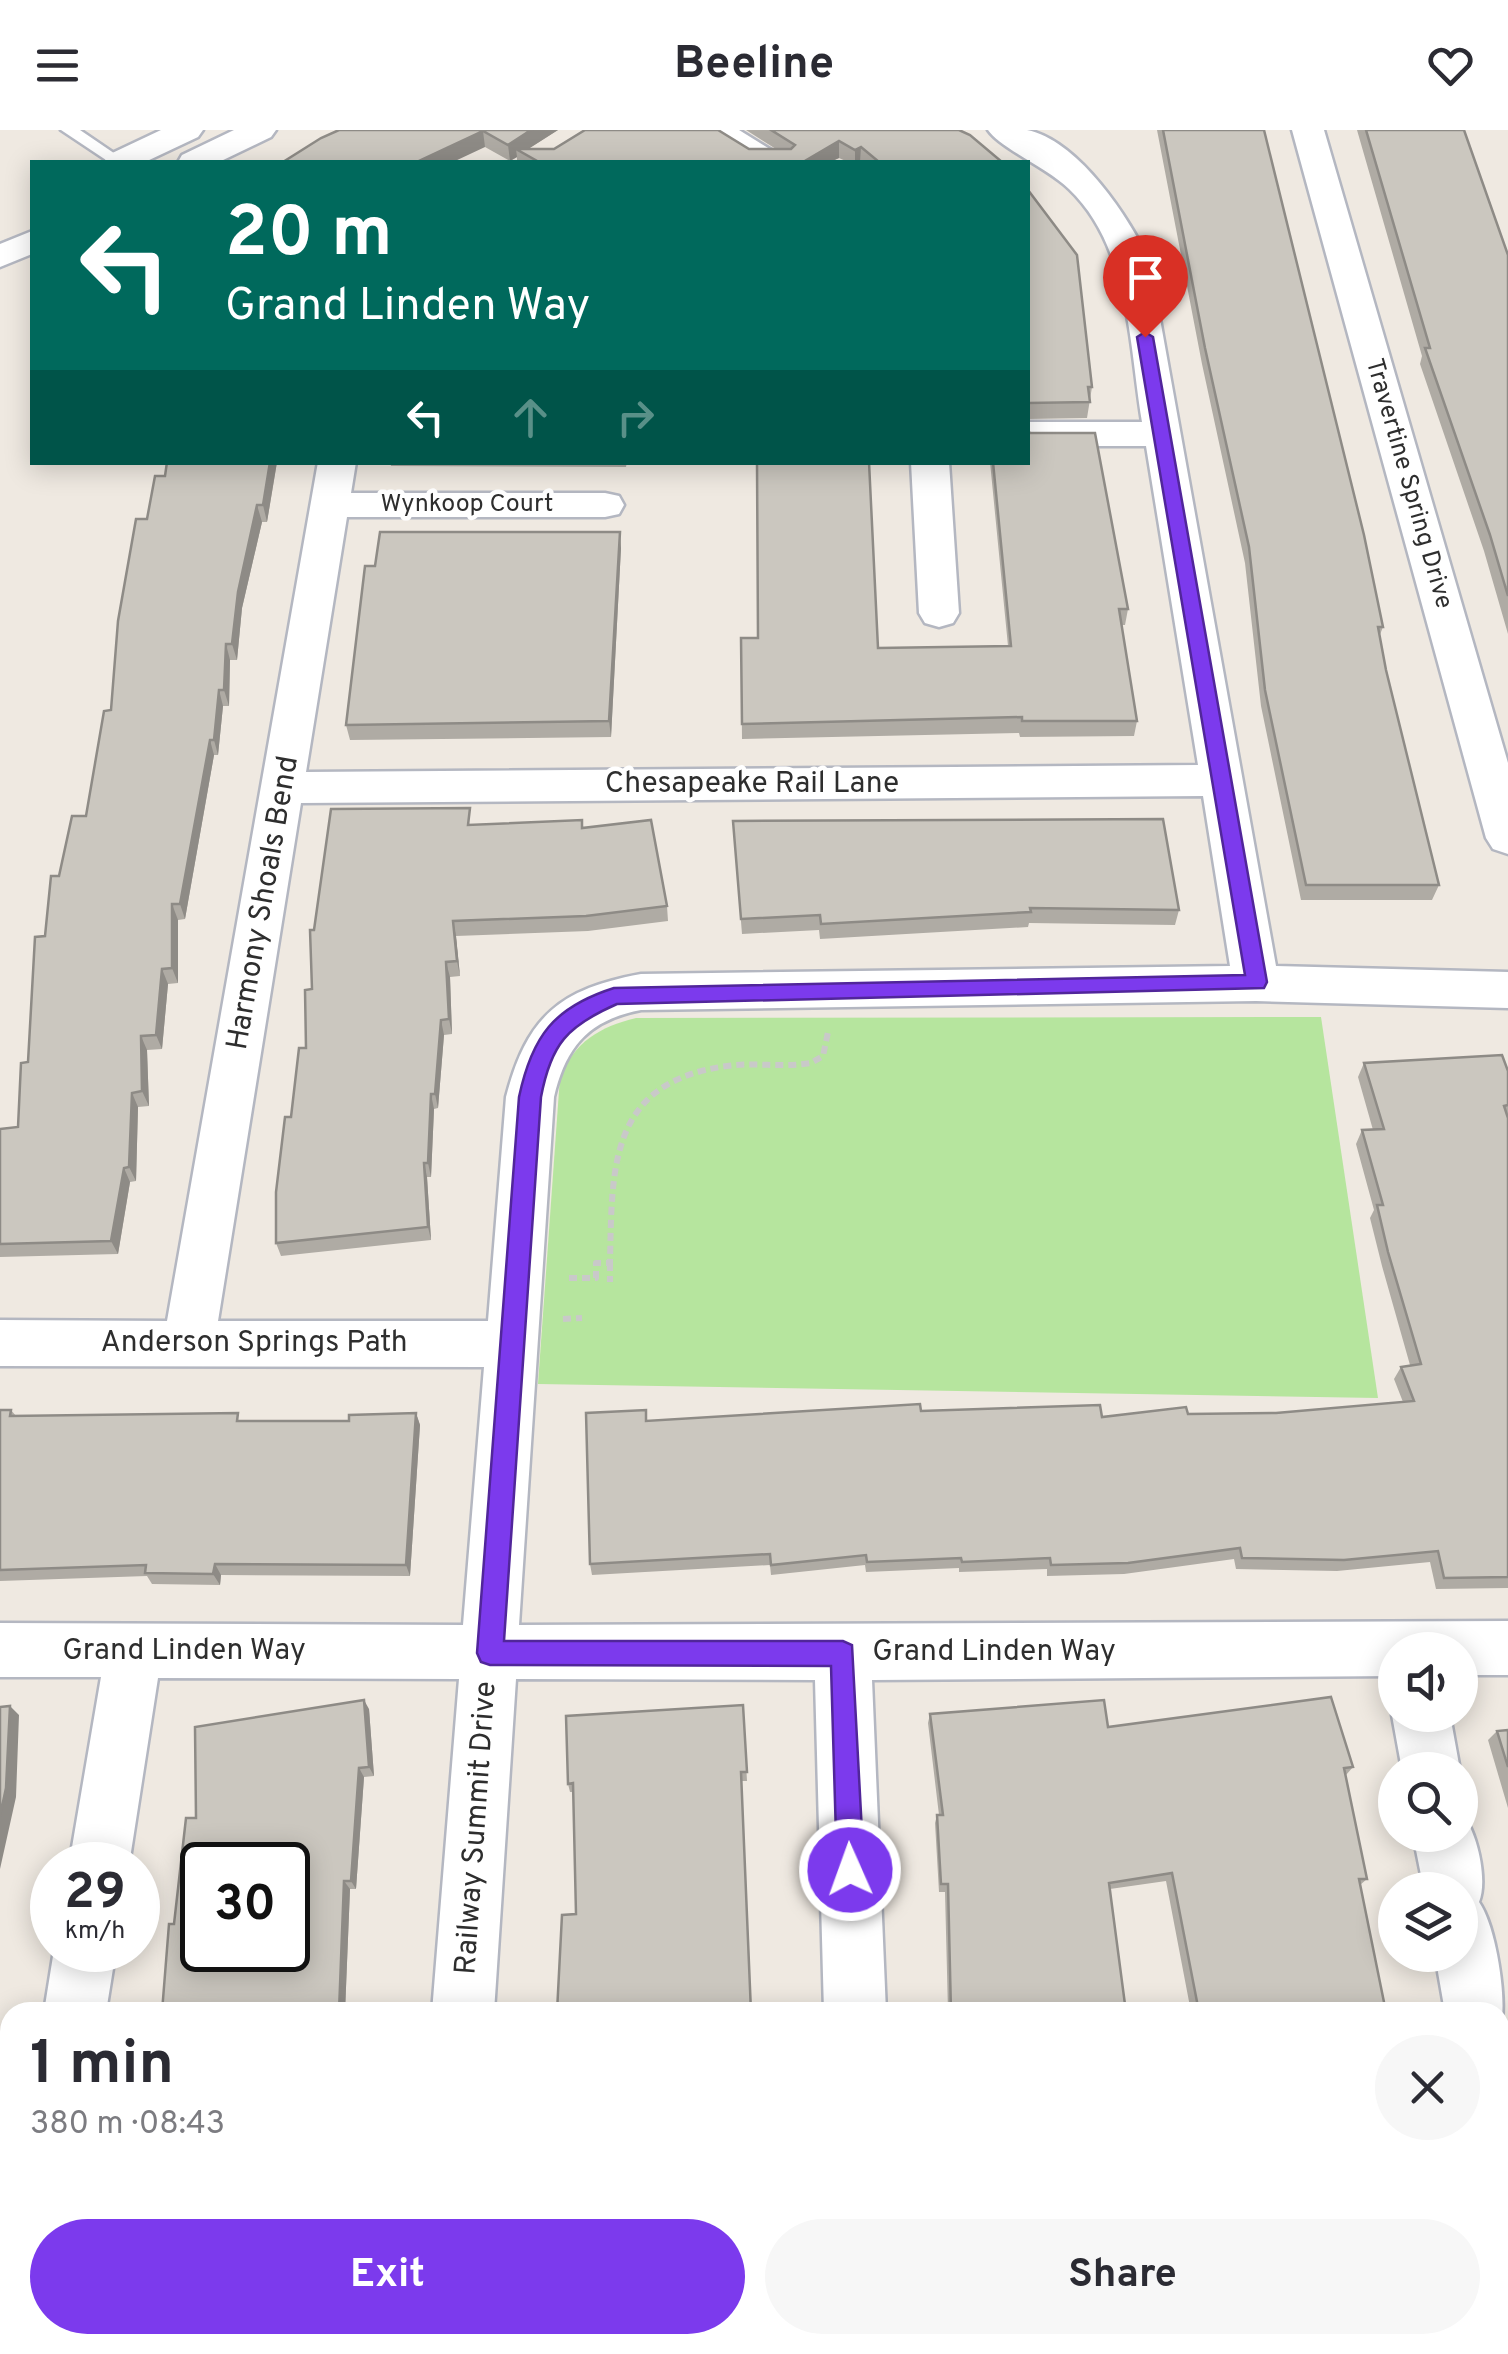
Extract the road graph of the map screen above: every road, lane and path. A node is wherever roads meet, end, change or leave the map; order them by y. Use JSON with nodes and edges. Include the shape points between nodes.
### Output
{"nodes":[{"id":1,"x":69,"y":130,"type":"edge"},
{"id":2,"x":187,"y":130,"type":"edge"},
{"id":3,"x":260,"y":130,"type":"edge"},
{"id":4,"x":714,"y":130,"type":"edge"},
{"id":5,"x":1308,"y":130,"type":"edge"},
{"id":6,"x":1034,"y":135,"type":"edge"},
{"id":7,"x":117,"y":160,"type":"edge"},
{"id":8,"x":124,"y":160,"type":"edge"},
{"id":9,"x":198,"y":160,"type":"edge"},
{"id":10,"x":771,"y":160,"type":"edge"},
{"id":11,"x":30,"y":206,"type":"edge"},
{"id":12,"x":0,"y":221,"type":"edge"},
{"id":13,"x":30,"y":242,"type":"edge"},
{"id":14,"x":0,"y":257,"type":"edge"},
{"id":15,"x":1030,"y":434,"type":"edge"},
{"id":16,"x":1159,"y":434,"type":"junction"},
{"id":17,"x":930,"y":465,"type":"edge"},
{"id":18,"x":333,"y":484,"type":"edge"},
{"id":19,"x":605,"y":505,"type":"dead end"},
{"id":20,"x":939,"y":614,"type":"dead end"},
{"id":21,"x":1220,"y":780,"type":"junction"},
{"id":22,"x":284,"y":788,"type":"junction"},
{"id":23,"x":1508,"y":838,"type":"edge"},
{"id":24,"x":1256,"y":982,"type":"junction"},
{"id":25,"x":1508,"y":990,"type":"edge"},
{"id":26,"x":828,"y":1032,"type":"dead end"},
{"id":27,"x":610,"y":1263,"type":"junction"},
{"id":28,"x":563,"y":1278,"type":"dead end"},
{"id":29,"x":610,"y":1282,"type":"dead end"},
{"id":30,"x":582,"y":1318,"type":"dead end"},
{"id":31,"x":562,"y":1319,"type":"dead end"},
{"id":32,"x":189,"y":1342,"type":"junction"},
{"id":33,"x":0,"y":1343,"type":"edge"},
{"id":34,"x":509,"y":1344,"type":"junction"},
{"id":35,"x":1508,"y":1648,"type":"edge"},
{"id":36,"x":1478,"y":1649,"type":"edge"},
{"id":37,"x":0,"y":1650,"type":"edge"},
{"id":38,"x":1378,"y":1650,"type":"edge"},
{"id":39,"x":134,"y":1652,"type":"junction"},
{"id":40,"x":490,"y":1653,"type":"junction"},
{"id":41,"x":843,"y":1653,"type":"junction"},
{"id":42,"x":103,"y":1842,"type":"edge"},
{"id":43,"x":81,"y":1972,"type":"edge"},
{"id":44,"x":1469,"y":1972,"type":"edge"},
{"id":45,"x":77,"y":2002,"type":"edge"},
{"id":46,"x":465,"y":2002,"type":"edge"},
{"id":47,"x":855,"y":2002,"type":"edge"},
{"id":48,"x":1474,"y":2002,"type":"edge"}],
"edges":[{"from":1,"to":7,"type":"lane"},
{"from":2,"to":8,"type":"street"},
{"from":3,"to":9,"type":"street"},
{"from":4,"to":10,"type":"street"},
{"from":5,"to":23,"type":"street","name":"Travertine Spring Drive"},
{"from":6,"to":16,"type":"street","via":[[1080,177],[1122,234]]},
{"from":11,"to":12,"type":"street"},
{"from":13,"to":14,"type":"street"},
{"from":15,"to":16,"type":"street"},
{"from":16,"to":21,"type":"street"},
{"from":17,"to":20,"type":"street"},
{"from":18,"to":19,"type":"street","name":"Wynkoop Court"},
{"from":18,"to":22,"type":"street","name":"Harmony Shoals Bend"},
{"from":21,"to":22,"type":"street","name":"Chesapeake Rail Lane"},
{"from":21,"to":24,"type":"street"},
{"from":22,"to":32,"type":"street","name":"Harmony Shoals Bend"},
{"from":24,"to":25,"type":"street","name":"Railway Summit Drive"},
{"from":24,"to":34,"type":"street","name":"Railway Summit Drive","via":[[641,992],[580,1011],[538,1056]]},
{"from":26,"to":27,"type":"path","via":[[824,1056],[811,1064],[705,1070],[655,1091],[638,1106],[613,1158]]},
{"from":27,"to":28,"type":"path","via":[[596,1263],[596,1280]]},
{"from":27,"to":29,"type":"path"},
{"from":30,"to":31,"type":"path"},
{"from":32,"to":33,"type":"street","name":"Anderson Springs Path"},
{"from":32,"to":34,"type":"street","name":"Anderson Springs Path"},
{"from":34,"to":40,"type":"street","name":"Railway Summit Drive"},
{"from":35,"to":36,"type":"street","name":"Grand Linden Way"},
{"from":37,"to":39,"type":"street","name":"Grand Linden Way"},
{"from":38,"to":41,"type":"street","name":"Grand Linden Way"},
{"from":39,"to":40,"type":"street","name":"Grand Linden Way"},
{"from":39,"to":42,"type":"street"},
{"from":40,"to":41,"type":"street","name":"Grand Linden Way"},
{"from":40,"to":46,"type":"street","name":"Railway Summit Drive"},
{"from":41,"to":47,"type":"street"},
{"from":43,"to":45,"type":"street"},
{"from":44,"to":48,"type":"street"}]}
